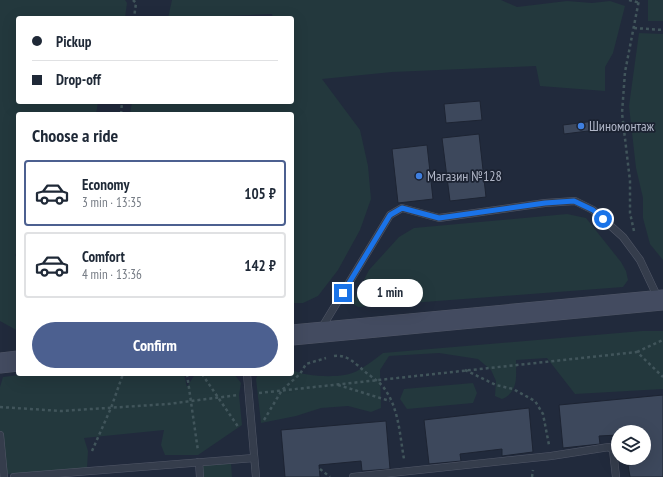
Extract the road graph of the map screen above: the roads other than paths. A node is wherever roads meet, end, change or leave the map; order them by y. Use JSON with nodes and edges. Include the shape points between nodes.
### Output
{"nodes":[{"id":1,"x":661,"y":300,"type":"edge"},
{"id":2,"x":319,"y":332,"type":"junction"},
{"id":3,"x":294,"y":335,"type":"edge"},
{"id":4,"x":16,"y":361,"type":"edge"},
{"id":5,"x":0,"y":363,"type":"edge"},
{"id":6,"x":247,"y":376,"type":"edge"},
{"id":7,"x":0,"y":435,"type":"edge"},
{"id":8,"x":198,"y":458,"type":"junction"},
{"id":9,"x":254,"y":458,"type":"junction"},
{"id":10,"x":63,"y":475,"type":"edge"},
{"id":11,"x":4,"y":477,"type":"edge"},
{"id":12,"x":14,"y":477,"type":"edge"},
{"id":13,"x":200,"y":477,"type":"edge"},
{"id":14,"x":256,"y":477,"type":"edge"},
{"id":15,"x":353,"y":477,"type":"edge"},
{"id":16,"x":616,"y":477,"type":"edge"}],
"edges":[{"from":1,"to":2,"type":"main road"},
{"from":1,"to":2,"type":"lane","via":[[640,260],[623,237],[593,210],[574,201],[439,218],[402,208],[390,215]]},
{"from":2,"to":3,"type":"main road"},
{"from":4,"to":5,"type":"main road"},
{"from":6,"to":9,"type":"lane"},
{"from":7,"to":11,"type":"lane"},
{"from":8,"to":9,"type":"lane"},
{"from":8,"to":10,"type":"lane"},
{"from":8,"to":13,"type":"lane"},
{"from":9,"to":14,"type":"lane"},
{"from":10,"to":12,"type":"lane"},
{"from":15,"to":16,"type":"lane","via":[[551,456],[610,447],[613,450]]}]}
